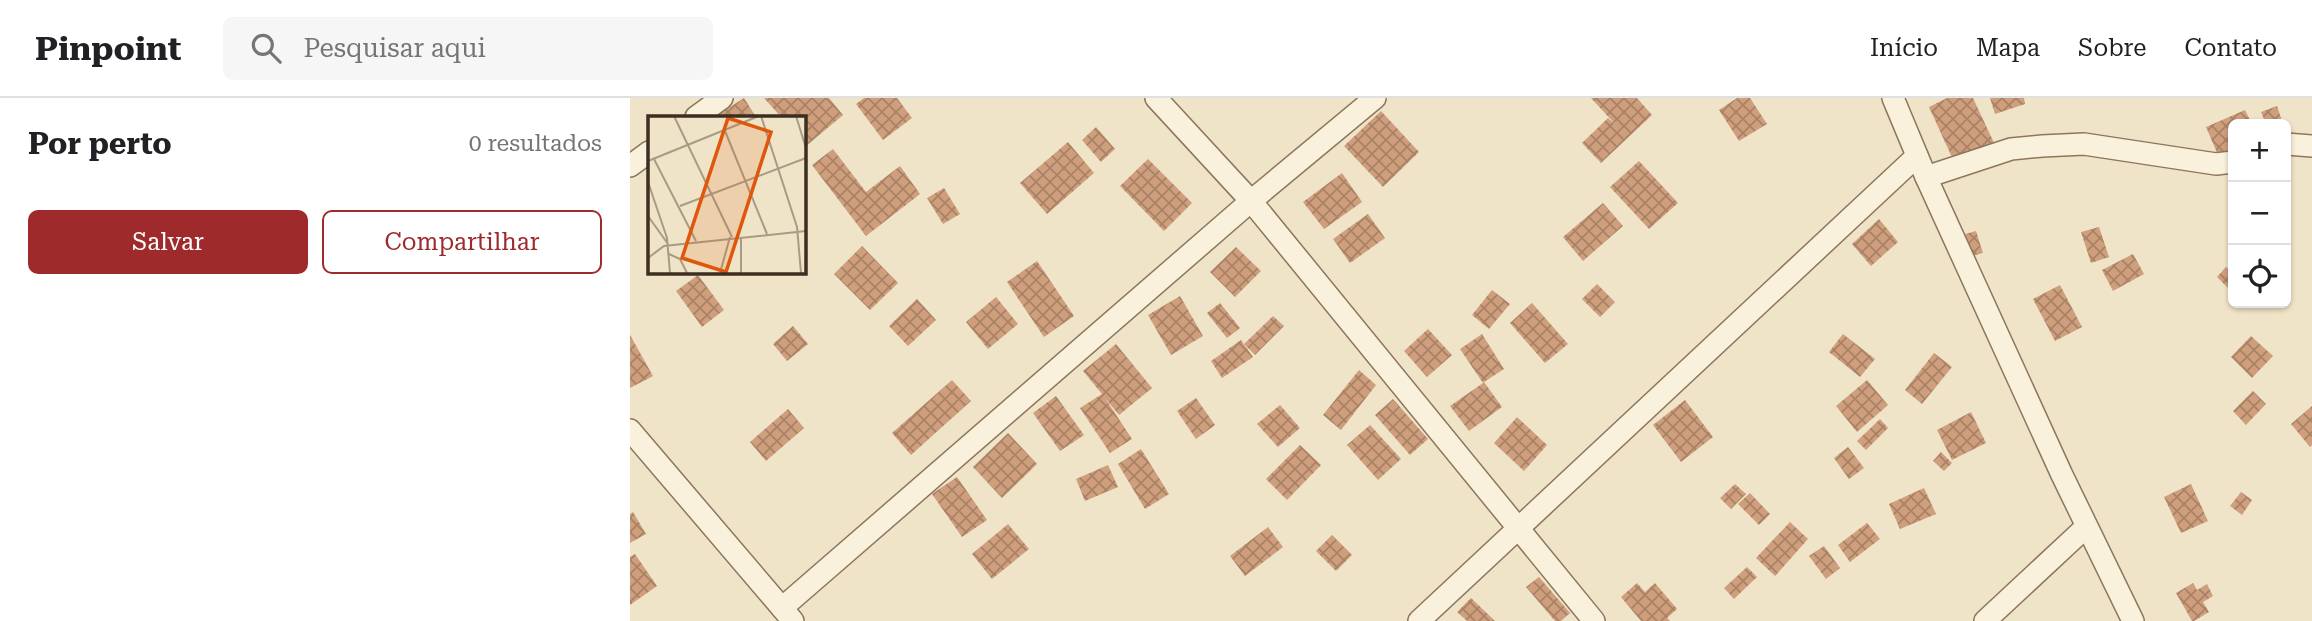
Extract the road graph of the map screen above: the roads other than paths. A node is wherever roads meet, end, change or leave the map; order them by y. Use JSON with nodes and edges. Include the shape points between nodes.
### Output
{"nodes":[{"id":1,"x":722,"y":98,"type":"edge"},
{"id":2,"x":1156,"y":98,"type":"edge"},
{"id":3,"x":1375,"y":98,"type":"edge"},
{"id":4,"x":1893,"y":98,"type":"edge"},
{"id":5,"x":697,"y":116,"type":"edge"},
{"id":6,"x":2291,"y":144,"type":"edge"},
{"id":7,"x":2312,"y":146,"type":"edge"},
{"id":8,"x":648,"y":153,"type":"edge"},
{"id":9,"x":1917,"y":156,"type":"junction"},
{"id":10,"x":2228,"y":163,"type":"edge"},
{"id":11,"x":630,"y":166,"type":"edge"},
{"id":12,"x":1926,"y":177,"type":"junction"},
{"id":13,"x":1251,"y":201,"type":"junction"},
{"id":14,"x":630,"y":430,"type":"edge"},
{"id":15,"x":2086,"y":527,"type":"junction"},
{"id":16,"x":1519,"y":528,"type":"junction"},
{"id":17,"x":787,"y":614,"type":"edge"},
{"id":18,"x":1419,"y":621,"type":"edge"},
{"id":19,"x":1594,"y":621,"type":"edge"},
{"id":20,"x":1985,"y":621,"type":"edge"},
{"id":21,"x":2133,"y":621,"type":"edge"}],
"edges":[{"from":1,"to":5,"type":"street"},
{"from":2,"to":13,"type":"street"},
{"from":3,"to":13,"type":"street"},
{"from":4,"to":9,"type":"street"},
{"from":6,"to":7,"type":"street"},
{"from":8,"to":11,"type":"street"},
{"from":9,"to":12,"type":"street"},
{"from":9,"to":16,"type":"street"},
{"from":10,"to":12,"type":"street","via":[[2084,144],[2042,146],[2011,149]]},
{"from":12,"to":15,"type":"street"},
{"from":13,"to":16,"type":"street"},
{"from":13,"to":17,"type":"street"},
{"from":14,"to":17,"type":"street"},
{"from":15,"to":20,"type":"street"},
{"from":15,"to":21,"type":"street"},
{"from":16,"to":18,"type":"street"},
{"from":16,"to":19,"type":"street"}]}
